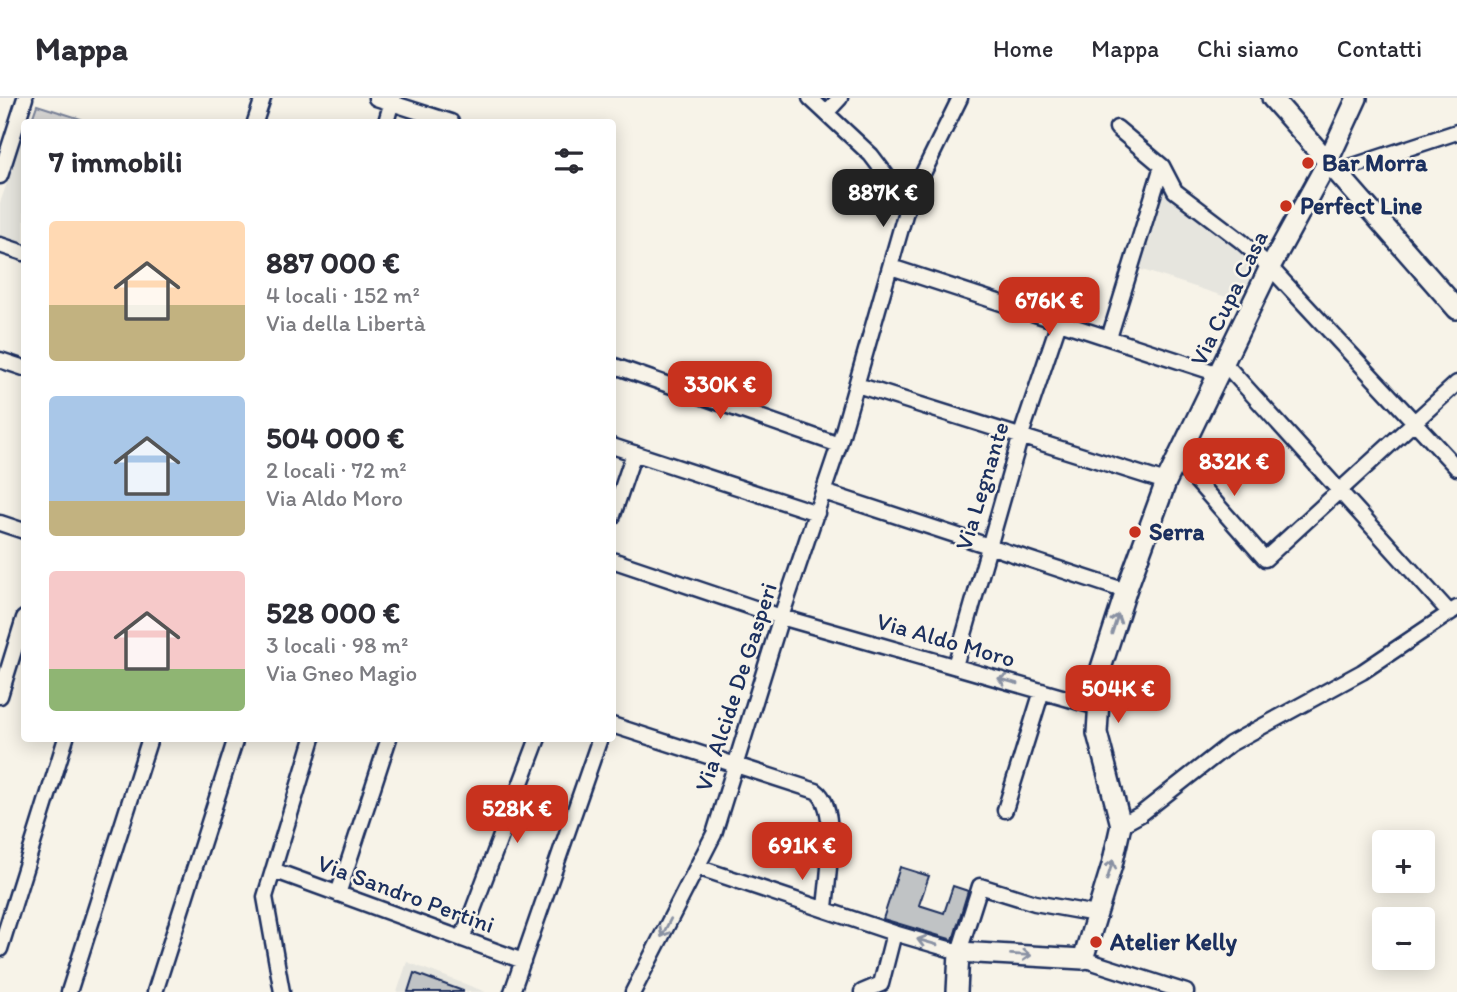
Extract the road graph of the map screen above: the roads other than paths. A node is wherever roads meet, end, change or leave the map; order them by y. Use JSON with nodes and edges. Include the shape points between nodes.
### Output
{"nodes":[{"id":1,"x":25,"y":98,"type":"edge"},
{"id":2,"x":262,"y":98,"type":"edge"},
{"id":3,"x":376,"y":98,"type":"edge"},
{"id":4,"x":810,"y":98,"type":"edge"},
{"id":5,"x":840,"y":98,"type":"edge"},
{"id":6,"x":960,"y":98,"type":"edge"},
{"id":7,"x":1272,"y":98,"type":"edge"},
{"id":8,"x":1357,"y":98,"type":"edge"},
{"id":9,"x":393,"y":101,"type":"edge"},
{"id":10,"x":826,"y":113,"type":"junction"},
{"id":11,"x":256,"y":119,"type":"edge"},
{"id":12,"x":387,"y":119,"type":"edge"},
{"id":13,"x":443,"y":119,"type":"edge"},
{"id":14,"x":1117,"y":128,"type":"dead end"},
{"id":15,"x":1457,"y":132,"type":"edge"},
{"id":16,"x":1162,"y":166,"type":"junction"},
{"id":17,"x":1331,"y":168,"type":"junction"},
{"id":18,"x":0,"y":176,"type":"edge"},
{"id":19,"x":908,"y":204,"type":"junction"},
{"id":20,"x":0,"y":245,"type":"edge"},
{"id":21,"x":21,"y":252,"type":"edge"},
{"id":22,"x":1270,"y":267,"type":"junction"},
{"id":23,"x":891,"y":268,"type":"junction"},
{"id":24,"x":1457,"y":309,"type":"edge"},
{"id":25,"x":1059,"y":322,"type":"junction"},
{"id":26,"x":1109,"y":338,"type":"junction"},
{"id":27,"x":0,"y":360,"type":"edge"},
{"id":28,"x":616,"y":366,"type":"edge"},
{"id":29,"x":21,"y":367,"type":"edge"},
{"id":30,"x":1221,"y":368,"type":"junction"},
{"id":31,"x":1457,"y":383,"type":"edge"},
{"id":32,"x":857,"y":384,"type":"junction"},
{"id":33,"x":1414,"y":422,"type":"junction"},
{"id":34,"x":1021,"y":435,"type":"junction"},
{"id":35,"x":839,"y":445,"type":"junction"},
{"id":36,"x":616,"y":447,"type":"edge"},
{"id":37,"x":634,"y":453,"type":"junction"},
{"id":38,"x":1177,"y":459,"type":"junction"},
{"id":39,"x":1457,"y":468,"type":"edge"},
{"id":40,"x":1166,"y":482,"type":"junction"},
{"id":41,"x":1339,"y":491,"type":"junction"},
{"id":42,"x":824,"y":492,"type":"junction"},
{"id":43,"x":616,"y":506,"type":"edge"},
{"id":44,"x":817,"y":513,"type":"junction"},
{"id":45,"x":0,"y":523,"type":"edge"},
{"id":46,"x":21,"y":530,"type":"edge"},
{"id":47,"x":988,"y":546,"type":"junction"},
{"id":48,"x":616,"y":561,"type":"edge"},
{"id":49,"x":1126,"y":591,"type":"junction"},
{"id":50,"x":1453,"y":611,"type":"edge"},
{"id":51,"x":781,"y":617,"type":"junction"},
{"id":52,"x":21,"y":628,"type":"edge"},
{"id":53,"x":956,"y":666,"type":"junction"},
{"id":54,"x":1042,"y":691,"type":"junction"},
{"id":55,"x":0,"y":696,"type":"edge"},
{"id":56,"x":1097,"y":707,"type":"junction"},
{"id":57,"x":616,"y":726,"type":"edge"},
{"id":58,"x":65,"y":742,"type":"edge"},
{"id":59,"x":149,"y":742,"type":"edge"},
{"id":60,"x":235,"y":742,"type":"edge"},
{"id":61,"x":312,"y":742,"type":"edge"},
{"id":62,"x":388,"y":742,"type":"edge"},
{"id":63,"x":536,"y":742,"type":"edge"},
{"id":64,"x":599,"y":742,"type":"edge"},
{"id":65,"x":736,"y":765,"type":"junction"},
{"id":66,"x":1005,"y":810,"type":"dead end"},
{"id":67,"x":1121,"y":825,"type":"junction"},
{"id":68,"x":697,"y":867,"type":"junction"},
{"id":69,"x":272,"y":870,"type":"junction"},
{"id":70,"x":338,"y":894,"type":"junction"},
{"id":71,"x":825,"y":908,"type":"junction"},
{"id":72,"x":1096,"y":914,"type":"junction"},
{"id":73,"x":894,"y":933,"type":"junction"},
{"id":74,"x":462,"y":939,"type":"junction"},
{"id":75,"x":0,"y":949,"type":"edge"},
{"id":76,"x":959,"y":952,"type":"junction"},
{"id":77,"x":1083,"y":958,"type":"junction"},
{"id":78,"x":523,"y":961,"type":"junction"},
{"id":79,"x":69,"y":992,"type":"edge"},
{"id":80,"x":155,"y":992,"type":"edge"},
{"id":81,"x":282,"y":992,"type":"edge"},
{"id":82,"x":512,"y":992,"type":"edge"},
{"id":83,"x":633,"y":992,"type":"edge"},
{"id":84,"x":862,"y":992,"type":"edge"},
{"id":85,"x":957,"y":992,"type":"edge"},
{"id":86,"x":1186,"y":992,"type":"edge"}],
"edges":[{"from":1,"to":18,"type":"street"},
{"from":2,"to":11,"type":"street"},
{"from":3,"to":9,"type":"street"},
{"from":4,"to":10,"type":"street"},
{"from":5,"to":10,"type":"street"},
{"from":6,"to":19,"type":"street","name":"Via Alcide De Gasperi"},
{"from":7,"to":17,"type":"street"},
{"from":8,"to":17,"type":"street","name":"Via Cupa Casa"},
{"from":9,"to":12,"type":"street"},
{"from":9,"to":13,"type":"street"},
{"from":10,"to":19,"type":"street","via":[[871,155]]},
{"from":14,"to":16,"type":"street"},
{"from":15,"to":17,"type":"street"},
{"from":16,"to":22,"type":"street","via":[[1175,191]]},
{"from":16,"to":26,"type":"street"},
{"from":17,"to":22,"type":"street","name":"Via Cupa Casa"},
{"from":17,"to":24,"type":"street"},
{"from":19,"to":23,"type":"street","name":"Via Alcide De Gasperi"},
{"from":20,"to":21,"type":"street"},
{"from":22,"to":30,"type":"street","name":"Via Cupa Casa"},
{"from":22,"to":33,"type":"street"},
{"from":23,"to":25,"type":"street"},
{"from":23,"to":32,"type":"street","name":"Via Alcide De Gasperi"},
{"from":25,"to":26,"type":"street"},
{"from":25,"to":34,"type":"street","name":"Via Legnante"},
{"from":26,"to":30,"type":"street"},
{"from":27,"to":29,"type":"street"},
{"from":28,"to":35,"type":"street"},
{"from":30,"to":38,"type":"street","name":"Via Cupa Casa"},
{"from":30,"to":41,"type":"street"},
{"from":31,"to":33,"type":"street"},
{"from":32,"to":34,"type":"street"},
{"from":32,"to":35,"type":"street","name":"Via Alcide De Gasperi"},
{"from":33,"to":39,"type":"street"},
{"from":33,"to":41,"type":"street"},
{"from":34,"to":40,"type":"street"},
{"from":34,"to":47,"type":"street","name":"Via Legnante"},
{"from":35,"to":42,"type":"street","name":"Via Alcide De Gasperi"},
{"from":36,"to":37,"type":"street"},
{"from":37,"to":43,"type":"street"},
{"from":37,"to":44,"type":"street"},
{"from":38,"to":40,"type":"street","name":"Via Cupa Casa"},
{"from":38,"to":41,"type":"street","via":[[1265,559]]},
{"from":40,"to":49,"type":"street","name":"Via Cupa Casa"},
{"from":41,"to":50,"type":"street"},
{"from":42,"to":44,"type":"street","name":"Via Alcide De Gasperi"},
{"from":42,"to":47,"type":"street"},
{"from":44,"to":51,"type":"street","name":"Via Alcide De Gasperi"},
{"from":45,"to":46,"type":"street"},
{"from":47,"to":49,"type":"street"},
{"from":47,"to":53,"type":"street","name":"Via Legnante"},
{"from":48,"to":51,"type":"street","name":"Via Aldo Moro"},
{"from":56,"to":49,"type":"street","name":"Via Cupa Casa","one_way":true,"via":[[1101,668]]},
{"from":50,"to":67,"type":"street","via":[[1362,673],[1230,744]]},
{"from":51,"to":53,"type":"street","name":"Via Aldo Moro"},
{"from":51,"to":65,"type":"street","name":"Via Alcide De Gasperi"},
{"from":52,"to":55,"type":"street"},
{"from":54,"to":53,"type":"street","name":"Via Aldo Moro","one_way":true},
{"from":54,"to":56,"type":"street","name":"Via Aldo Moro"},
{"from":54,"to":66,"type":"street"},
{"from":56,"to":67,"type":"street","name":"Via Cupa Casa","via":[[1097,733]]},
{"from":57,"to":65,"type":"street"},
{"from":58,"to":75,"type":"street"},
{"from":59,"to":79,"type":"street"},
{"from":60,"to":80,"type":"street"},
{"from":61,"to":69,"type":"street"},
{"from":62,"to":70,"type":"street"},
{"from":63,"to":74,"type":"street"},
{"from":64,"to":78,"type":"street"},
{"from":65,"to":68,"type":"street","name":"Via Alcide De Gasperi","via":[[714,834]]},
{"from":65,"to":71,"type":"street","via":[[821,794],[831,828]]},
{"from":72,"to":67,"type":"street","one_way":true},
{"from":68,"to":71,"type":"street"},
{"from":68,"to":83,"type":"street","name":"Via Alcide De Gasperi","one_way":true},
{"from":69,"to":70,"type":"street","name":"Via Sandro Pertini"},
{"from":69,"to":81,"type":"street","via":[[265,897]]},
{"from":70,"to":74,"type":"street","name":"Via Sandro Pertini"},
{"from":71,"to":73,"type":"street"},
{"from":72,"to":76,"type":"street","via":[[1035,903],[980,886]]},
{"from":72,"to":77,"type":"street"},
{"from":76,"to":73,"type":"street","one_way":true},
{"from":73,"to":84,"type":"street","via":[[881,984]]},
{"from":74,"to":78,"type":"street","name":"Via Sandro Pertini"},
{"from":76,"to":77,"type":"street","one_way":true},
{"from":76,"to":85,"type":"street"},
{"from":77,"to":86,"type":"street"},
{"from":78,"to":82,"type":"street"}]}
